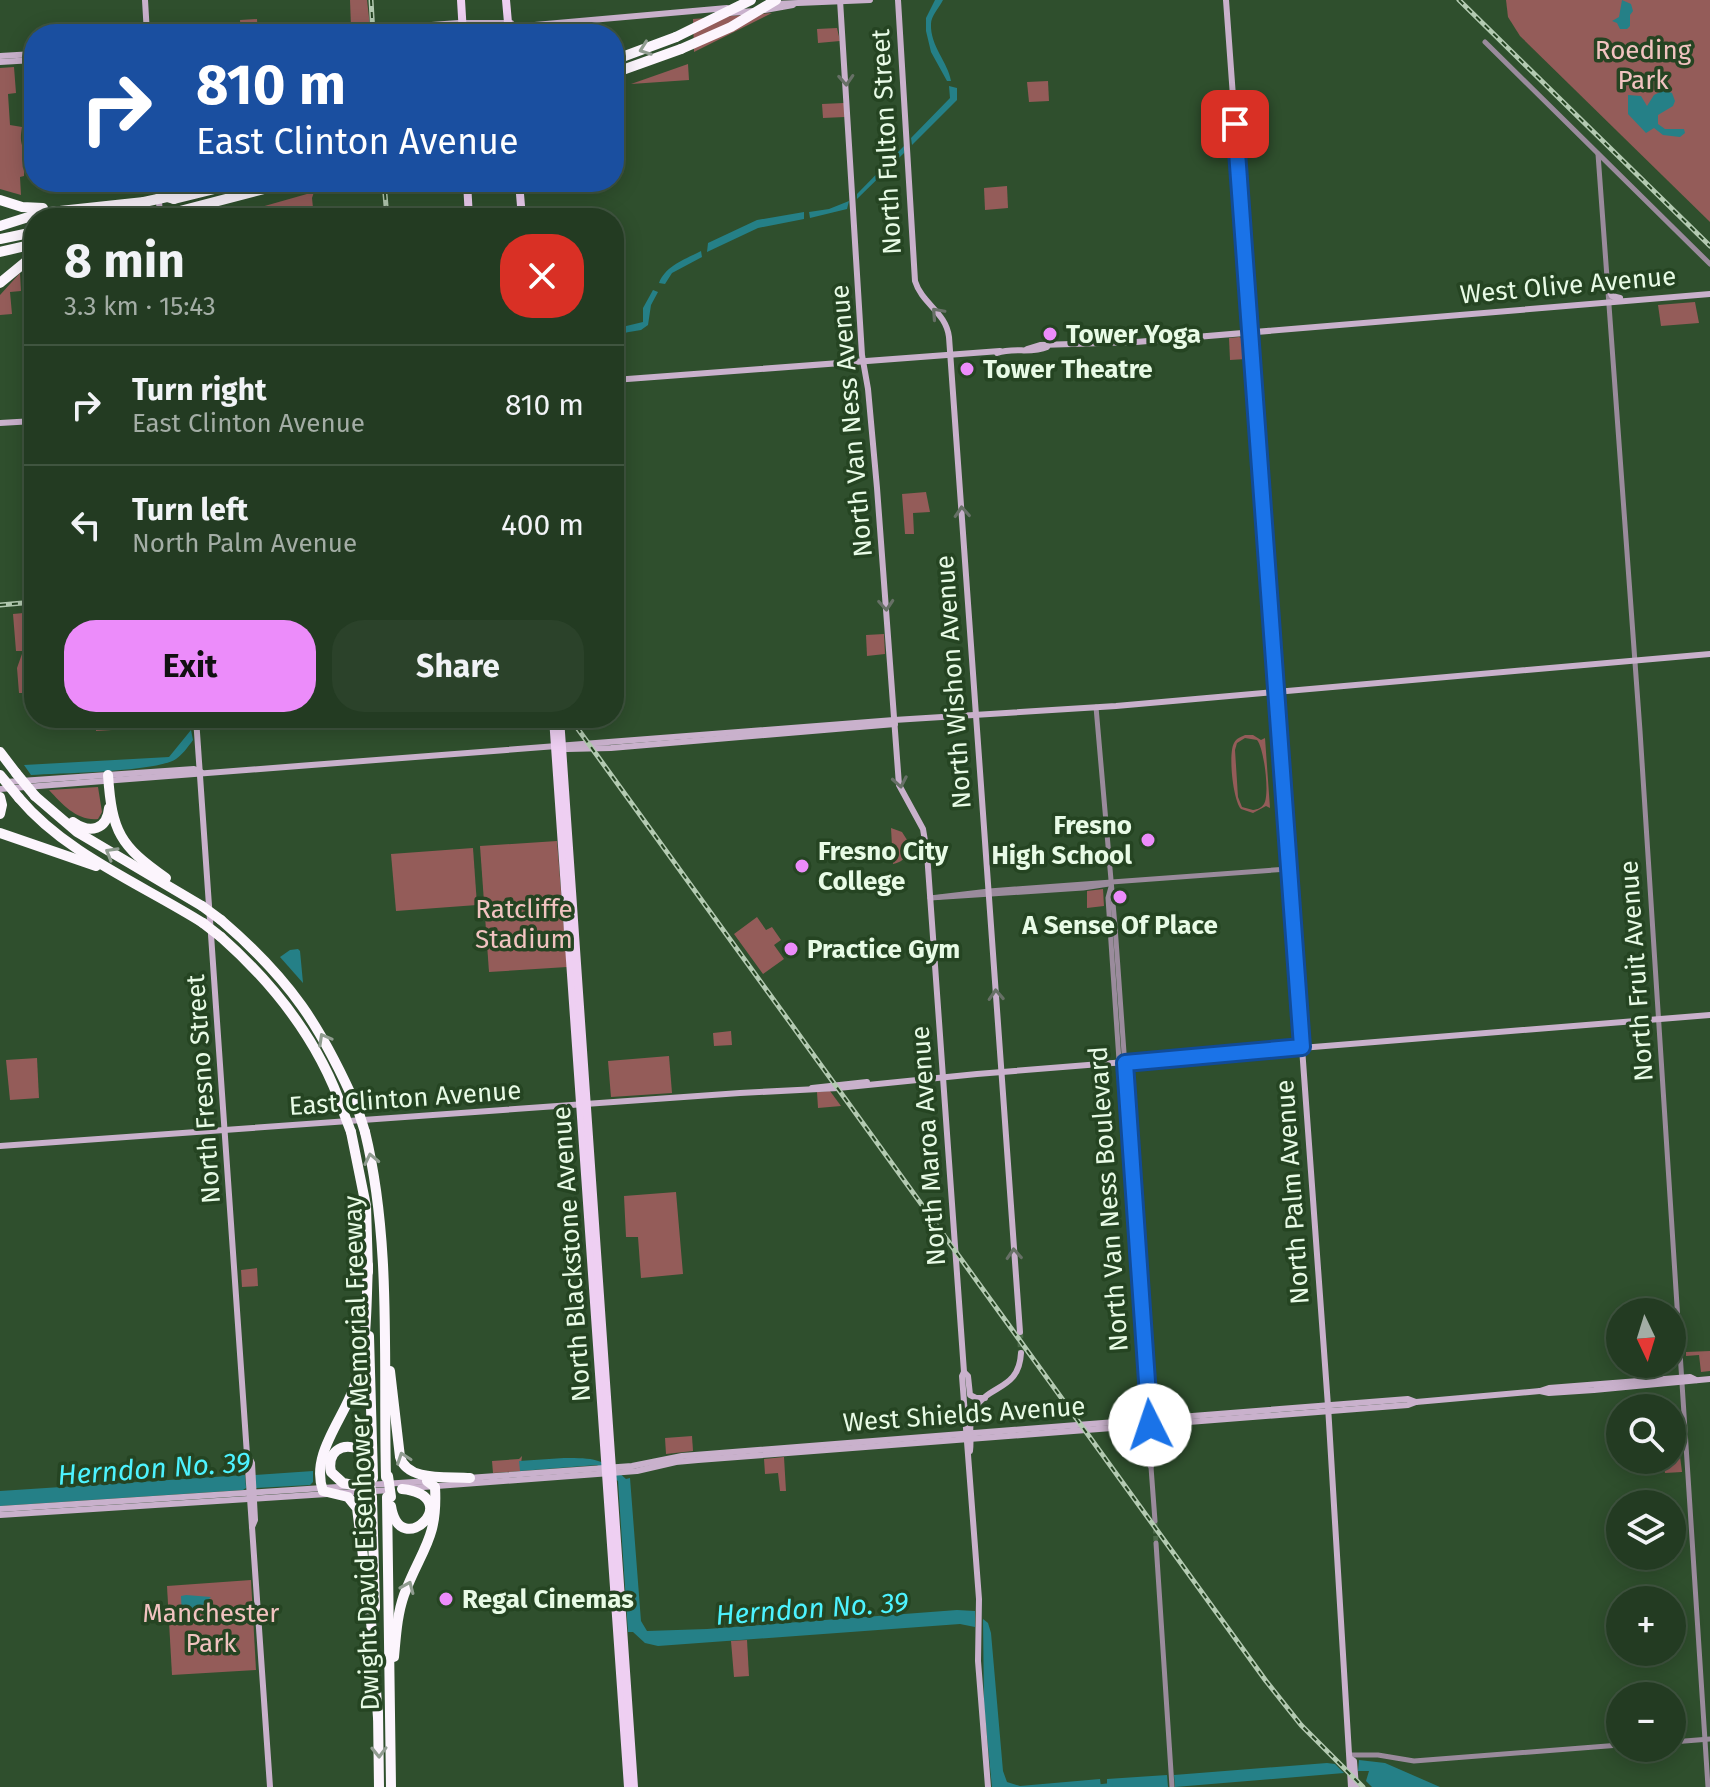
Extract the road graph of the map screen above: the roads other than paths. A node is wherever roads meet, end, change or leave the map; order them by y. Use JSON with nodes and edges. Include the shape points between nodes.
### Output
{"nodes":[{"id":1,"x":145,"y":0,"type":"edge"},
{"id":2,"x":461,"y":0,"type":"edge"},
{"id":3,"x":506,"y":0,"type":"edge"},
{"id":4,"x":742,"y":0,"type":"edge"},
{"id":5,"x":751,"y":0,"type":"edge"},
{"id":6,"x":776,"y":0,"type":"edge"},
{"id":7,"x":870,"y":0,"type":"edge"},
{"id":8,"x":898,"y":0,"type":"edge"},
{"id":9,"x":840,"y":1,"type":"edge"},
{"id":10,"x":1227,"y":1,"type":"edge"},
{"id":11,"x":709,"y":22,"type":"junction"},
{"id":12,"x":146,"y":24,"type":"edge"},
{"id":13,"x":463,"y":24,"type":"edge"},
{"id":14,"x":508,"y":24,"type":"edge"},
{"id":15,"x":534,"y":24,"type":"edge"},
{"id":16,"x":1485,"y":42,"type":"dead end"},
{"id":17,"x":624,"y":56,"type":"edge"},
{"id":18,"x":24,"y":58,"type":"edge"},
{"id":19,"x":0,"y":59,"type":"edge"},
{"id":20,"x":624,"y":72,"type":"edge"},
{"id":21,"x":1598,"y":154,"type":"junction"},
{"id":22,"x":202,"y":192,"type":"edge"},
{"id":23,"x":253,"y":192,"type":"edge"},
{"id":24,"x":0,"y":200,"type":"edge"},
{"id":25,"x":144,"y":204,"type":"junction"},
{"id":26,"x":101,"y":207,"type":"junction"},
{"id":27,"x":91,"y":208,"type":"edge"},
{"id":28,"x":130,"y":208,"type":"edge"},
{"id":29,"x":191,"y":208,"type":"edge"},
{"id":30,"x":24,"y":218,"type":"edge"},
{"id":31,"x":0,"y":226,"type":"edge"},
{"id":32,"x":24,"y":234,"type":"edge"},
{"id":33,"x":0,"y":239,"type":"edge"},
{"id":34,"x":24,"y":247,"type":"edge"},
{"id":35,"x":4,"y":252,"type":"edge"},
{"id":36,"x":24,"y":263,"type":"edge"},
{"id":37,"x":1710,"y":264,"type":"edge"},
{"id":38,"x":915,"y":281,"type":"joint"},
{"id":39,"x":0,"y":283,"type":"edge"},
{"id":40,"x":1609,"y":290,"type":"junction"},
{"id":41,"x":1710,"y":294,"type":"edge"},
{"id":42,"x":1631,"y":300,"type":"junction"},
{"id":43,"x":1610,"y":302,"type":"junction"},
{"id":44,"x":1250,"y":332,"type":"junction"},
{"id":45,"x":950,"y":355,"type":"junction"},
{"id":46,"x":863,"y":361,"type":"junction"},
{"id":47,"x":624,"y":379,"type":"edge"},
{"id":48,"x":24,"y":422,"type":"edge"},
{"id":49,"x":0,"y":423,"type":"edge"},
{"id":50,"x":1710,"y":654,"type":"edge"},
{"id":51,"x":1635,"y":661,"type":"junction"},
{"id":52,"x":1276,"y":691,"type":"junction"},
{"id":53,"x":1096,"y":707,"type":"junction"},
{"id":54,"x":976,"y":716,"type":"junction"},
{"id":55,"x":895,"y":722,"type":"junction"},
{"id":56,"x":197,"y":728,"type":"edge"},
{"id":57,"x":555,"y":728,"type":"edge"},
{"id":58,"x":560,"y":728,"type":"edge"},
{"id":59,"x":805,"y":728,"type":"junction"},
{"id":60,"x":786,"y":734,"type":"junction"},
{"id":61,"x":627,"y":744,"type":"junction"},
{"id":62,"x":559,"y":747,"type":"junction"},
{"id":63,"x":0,"y":752,"type":"edge"},
{"id":64,"x":201,"y":772,"type":"junction"},
{"id":65,"x":0,"y":775,"type":"edge"},
{"id":66,"x":108,"y":778,"type":"junction"},
{"id":67,"x":0,"y":783,"type":"edge"},
{"id":68,"x":0,"y":789,"type":"edge"},
{"id":69,"x":559,"y":792,"type":"junction"},
{"id":70,"x":35,"y":796,"type":"junction"},
{"id":71,"x":0,"y":798,"type":"edge"},
{"id":72,"x":110,"y":802,"type":"junction"},
{"id":73,"x":0,"y":814,"type":"edge"},
{"id":74,"x":0,"y":833,"type":"edge"},
{"id":75,"x":566,"y":833,"type":"junction"},
{"id":76,"x":924,"y":833,"type":"joint"},
{"id":77,"x":1288,"y":869,"type":"junction"},
{"id":78,"x":1111,"y":885,"type":"junction"},
{"id":79,"x":989,"y":893,"type":"junction"},
{"id":80,"x":930,"y":898,"type":"junction"},
{"id":81,"x":202,"y":906,"type":"junction"},
{"id":82,"x":179,"y":907,"type":"junction"},
{"id":83,"x":574,"y":971,"type":"junction"},
{"id":84,"x":1710,"y":1015,"type":"edge"},
{"id":85,"x":1659,"y":1019,"type":"junction"},
{"id":86,"x":1302,"y":1047,"type":"junction"},
{"id":87,"x":1121,"y":1063,"type":"junction"},
{"id":88,"x":1001,"y":1072,"type":"junction"},
{"id":89,"x":942,"y":1077,"type":"junction"},
{"id":90,"x":853,"y":1082,"type":"junction"},
{"id":91,"x":870,"y":1083,"type":"junction"},
{"id":92,"x":812,"y":1088,"type":"junction"},
{"id":93,"x":838,"y":1088,"type":"junction"},
{"id":94,"x":584,"y":1105,"type":"junction"},
{"id":95,"x":225,"y":1130,"type":"junction"},
{"id":96,"x":0,"y":1146,"type":"edge"},
{"id":97,"x":383,"y":1307,"type":"junction"},
{"id":98,"x":367,"y":1308,"type":"junction"},
{"id":99,"x":1020,"y":1332,"type":"tunnel mouth"},
{"id":100,"x":1021,"y":1353,"type":"tunnel mouth"},
{"id":101,"x":964,"y":1372,"type":"junction"},
{"id":102,"x":1710,"y":1379,"type":"edge"},
{"id":103,"x":1683,"y":1380,"type":"junction"},
{"id":104,"x":1638,"y":1381,"type":"junction"},
{"id":105,"x":1616,"y":1389,"type":"junction"},
{"id":106,"x":1540,"y":1391,"type":"junction"},
{"id":107,"x":985,"y":1398,"type":"junction"},
{"id":108,"x":1328,"y":1408,"type":"junction"},
{"id":109,"x":1147,"y":1422,"type":"junction"},
{"id":110,"x":968,"y":1436,"type":"junction"},
{"id":111,"x":610,"y":1471,"type":"junction"},
{"id":112,"x":371,"y":1477,"type":"junction"},
{"id":113,"x":470,"y":1478,"type":"junction"},
{"id":114,"x":431,"y":1484,"type":"junction"},
{"id":115,"x":358,"y":1486,"type":"junction"},
{"id":116,"x":402,"y":1489,"type":"junction"},
{"id":117,"x":325,"y":1491,"type":"junction"},
{"id":118,"x":251,"y":1494,"type":"junction"},
{"id":119,"x":219,"y":1496,"type":"junction"},
{"id":120,"x":389,"y":1497,"type":"junction"},
{"id":121,"x":189,"y":1504,"type":"junction"},
{"id":122,"x":0,"y":1512,"type":"edge"},
{"id":123,"x":1155,"y":1521,"type":"tunnel mouth"},
{"id":124,"x":1156,"y":1543,"type":"tunnel mouth"},
{"id":125,"x":619,"y":1656,"type":"junction"},
{"id":126,"x":628,"y":1689,"type":"junction"},
{"id":127,"x":378,"y":1718,"type":"junction"},
{"id":128,"x":390,"y":1719,"type":"junction"},
{"id":129,"x":627,"y":1735,"type":"junction"},
{"id":130,"x":1708,"y":1739,"type":"edge"},
{"id":131,"x":1686,"y":1741,"type":"edge"},
{"id":132,"x":1606,"y":1746,"type":"edge"},
{"id":133,"x":1351,"y":1759,"type":"junction"},
{"id":134,"x":1172,"y":1786,"type":"edge"},
{"id":135,"x":270,"y":1787,"type":"edge"},
{"id":136,"x":379,"y":1787,"type":"edge"},
{"id":137,"x":391,"y":1787,"type":"edge"},
{"id":138,"x":628,"y":1787,"type":"edge"},
{"id":139,"x":634,"y":1787,"type":"edge"},
{"id":140,"x":988,"y":1787,"type":"edge"},
{"id":141,"x":1354,"y":1787,"type":"edge"},
{"id":142,"x":1708,"y":1787,"type":"edge"}],
"edges":[{"from":1,"to":12,"type":"main road"},
{"from":2,"to":13,"type":"main road"},
{"from":3,"to":14,"type":"main road"},
{"from":4,"to":11,"type":"highway","bridge":true},
{"from":5,"to":11,"type":"highway","bridge":true},
{"from":6,"to":20,"type":"highway","bridge":true,"via":[[731,27]]},
{"from":7,"to":9,"type":"main road"},
{"from":8,"to":38,"type":"main road","name":"North Fulton Street"},
{"from":9,"to":15,"type":"main road"},
{"from":9,"to":46,"type":"main road","name":"North Van Ness Avenue","one_way":true},
{"from":10,"to":44,"type":"main road","name":"North Palm Avenue"},
{"from":11,"to":17,"type":"highway","one_way":true,"bridge":true},
{"from":16,"to":21,"type":"street"},
{"from":18,"to":19,"type":"main road"},
{"from":21,"to":37,"type":"street"},
{"from":21,"to":40,"type":"street","name":"North Fruit Avenue"},
{"from":22,"to":25,"type":"highway","bridge":true},
{"from":23,"to":29,"type":"highway","bridge":true},
{"from":24,"to":26,"type":"highway","via":[[27,208]]},
{"from":25,"to":26,"type":"highway"},
{"from":25,"to":28,"type":"highway"},
{"from":26,"to":27,"type":"highway"},
{"from":30,"to":31,"type":"highway"},
{"from":32,"to":33,"type":"highway"},
{"from":34,"to":35,"type":"highway"},
{"from":36,"to":39,"type":"highway"},
{"from":45,"to":38,"type":"main road","name":"North Wishon Avenue","one_way":true,"via":[[945,322],[920,295]]},
{"from":40,"to":42,"type":"main road","via":[[1615,298]]},
{"from":40,"to":43,"type":"street","name":"North Fruit Avenue"},
{"from":41,"to":42,"type":"main road","name":"West Olive Avenue"},
{"from":42,"to":43,"type":"main road","name":"West Olive Avenue"},
{"from":43,"to":44,"type":"main road","name":"West Olive Avenue"},
{"from":43,"to":51,"type":"street","name":"North Fruit Avenue"},
{"from":44,"to":45,"type":"main road","name":"West Olive Avenue"},
{"from":44,"to":52,"type":"main road","name":"North Palm Avenue"},
{"from":45,"to":46,"type":"main road","name":"West Olive Avenue"},
{"from":54,"to":45,"type":"main road","name":"North Wishon Avenue","one_way":true},
{"from":46,"to":47,"type":"main road","name":"West Olive Avenue"},
{"from":46,"to":55,"type":"main road","name":"North Van Ness Avenue","one_way":true},
{"from":48,"to":49,"type":"main road"},
{"from":50,"to":51,"type":"main road"},
{"from":51,"to":52,"type":"main road"},
{"from":51,"to":85,"type":"street","name":"North Fruit Avenue"},
{"from":52,"to":53,"type":"main road"},
{"from":52,"to":77,"type":"main road","name":"North Palm Avenue"},
{"from":53,"to":54,"type":"main road"},
{"from":53,"to":78,"type":"street","name":"North Van Ness Boulevard"},
{"from":54,"to":55,"type":"main road"},
{"from":54,"to":79,"type":"main road","name":"North Wishon Avenue"},
{"from":55,"to":59,"type":"main road"},
{"from":55,"to":60,"type":"main road"},
{"from":55,"to":76,"type":"main road","name":"North Van Ness Avenue","one_way":true,"via":[[900,788]]},
{"from":56,"to":64,"type":"main road","name":"North Fresno Street"},
{"from":57,"to":62,"type":"main road","name":"North Blackstone Avenue"},
{"from":58,"to":62,"type":"main road","name":"North Blackstone Avenue"},
{"from":59,"to":60,"type":"main road"},
{"from":59,"to":61,"type":"main road"},
{"from":60,"to":61,"type":"main road"},
{"from":61,"to":62,"type":"main road"},
{"from":61,"to":62,"type":"main road"},
{"from":62,"to":64,"type":"main road"},
{"from":62,"to":69,"type":"main road","name":"North Blackstone Avenue"},
{"from":62,"to":75,"type":"main road","name":"North Blackstone Avenue"},
{"from":63,"to":70,"type":"highway","name":"Dwight David Eisenhower Memorial Freeway","bridge":true},
{"from":64,"to":66,"type":"main road"},
{"from":64,"to":95,"type":"main road","name":"North Fresno Street"},
{"from":65,"to":82,"type":"highway","name":"Dwight David Eisenhower Memorial Freeway","bridge":true,"via":[[53,830]]},
{"from":66,"to":67,"type":"main road"},
{"from":66,"to":68,"type":"main road"},
{"from":66,"to":72,"type":"highway"},
{"from":69,"to":75,"type":"main road"},
{"from":69,"to":75,"type":"main road","name":"North Blackstone Avenue"},
{"from":70,"to":72,"type":"highway","via":[[89,830],[104,824]]},
{"from":81,"to":70,"type":"highway","name":"Dwight David Eisenhower Memorial Freeway","one_way":true,"via":[[77,832]]},
{"from":71,"to":73,"type":"highway"},
{"from":72,"to":81,"type":"highway","via":[[128,848]]},
{"from":74,"to":82,"type":"highway","via":[[95,865]]},
{"from":75,"to":83,"type":"main road","name":"North Blackstone Avenue"},
{"from":75,"to":83,"type":"main road","name":"North Blackstone Avenue"},
{"from":76,"to":80,"type":"main road","name":"North Maroa Avenue"},
{"from":77,"to":78,"type":"street"},
{"from":77,"to":86,"type":"main road","name":"North Palm Avenue"},
{"from":78,"to":79,"type":"street"},
{"from":78,"to":87,"type":"street","name":"North Van Ness Boulevard"},
{"from":79,"to":80,"type":"street"},
{"from":88,"to":79,"type":"main road","name":"North Wishon Avenue","one_way":true},
{"from":80,"to":89,"type":"main road","name":"North Maroa Avenue"},
{"from":97,"to":81,"type":"highway","name":"Dwight David Eisenhower Memorial Freeway","one_way":true,"bridge":true,"via":[[373,1167],[358,1110],[338,1065],[308,1012],[266,962]]},
{"from":82,"to":98,"type":"highway","name":"Dwight David Eisenhower Memorial Freeway","bridge":true,"via":[[221,937],[272,989],[322,1061],[358,1159],[366,1206]]},
{"from":83,"to":94,"type":"main road","name":"North Blackstone Avenue"},
{"from":83,"to":94,"type":"main road","name":"North Blackstone Avenue"},
{"from":84,"to":85,"type":"main road","name":"East Clinton Avenue"},
{"from":85,"to":86,"type":"main road","name":"East Clinton Avenue"},
{"from":85,"to":103,"type":"street","name":"North Fruit Avenue"},
{"from":86,"to":87,"type":"main road","name":"East Clinton Avenue"},
{"from":86,"to":108,"type":"main road","name":"North Palm Avenue"},
{"from":87,"to":88,"type":"main road","name":"East Clinton Avenue"},
{"from":87,"to":109,"type":"street","name":"North Van Ness Boulevard"},
{"from":88,"to":89,"type":"main road","name":"East Clinton Avenue"},
{"from":99,"to":88,"type":"main road","name":"North Wishon Avenue","one_way":true},
{"from":89,"to":91,"type":"main road","name":"East Clinton Avenue"},
{"from":89,"to":101,"type":"main road","name":"North Maroa Avenue"},
{"from":90,"to":91,"type":"main road","name":"East Clinton Avenue"},
{"from":90,"to":92,"type":"main road","name":"East Clinton Avenue"},
{"from":90,"to":93,"type":"main road"},
{"from":91,"to":93,"type":"main road","name":"East Clinton Avenue"},
{"from":92,"to":93,"type":"main road","name":"East Clinton Avenue"},
{"from":92,"to":94,"type":"main road","name":"East Clinton Avenue"},
{"from":94,"to":95,"type":"main road","name":"East Clinton Avenue"},
{"from":94,"to":111,"type":"main road","name":"North Blackstone Avenue"},
{"from":95,"to":96,"type":"main road","name":"East Clinton Avenue"},
{"from":95,"to":118,"type":"main road","name":"North Fresno Street"},
{"from":113,"to":97,"type":"highway","one_way":true,"via":[[415,1474],[402,1465]]},
{"from":97,"to":120,"type":"highway","name":"Dwight David Eisenhower Memorial Freeway","bridge":true},
{"from":98,"to":112,"type":"highway","name":"Dwight David Eisenhower Memorial Freeway"},
{"from":98,"to":117,"type":"highway","via":[[360,1368],[323,1452]]},
{"from":100,"to":107,"type":"main road","via":[[1013,1378]]},
{"from":101,"to":107,"type":"main road","via":[[970,1395]]},
{"from":101,"to":110,"type":"main road","name":"North Maroa Avenue"},
{"from":102,"to":103,"type":"main road","name":"West Shields Avenue"},
{"from":103,"to":104,"type":"main road","name":"West Shields Avenue"},
{"from":103,"to":105,"type":"main road","name":"West Shields Avenue"},
{"from":103,"to":130,"type":"street","name":"North Fruit Avenue"},
{"from":104,"to":105,"type":"main road"},
{"from":104,"to":106,"type":"main road","name":"West Shields Avenue"},
{"from":105,"to":106,"type":"main road","name":"West Shields Avenue"},
{"from":106,"to":108,"type":"main road","name":"West Shields Avenue"},
{"from":107,"to":110,"type":"main road","via":[[972,1413]]},
{"from":108,"to":109,"type":"main road","name":"West Shields Avenue"},
{"from":108,"to":133,"type":"main road","name":"North Palm Avenue"},
{"from":109,"to":110,"type":"main road","name":"West Shields Avenue"},
{"from":109,"to":123,"type":"street","name":"North Van Ness Boulevard"},
{"from":110,"to":111,"type":"main road","name":"West Shields Avenue"},
{"from":110,"to":140,"type":"main road","name":"North Maroa Avenue"},
{"from":111,"to":113,"type":"main road"},
{"from":111,"to":114,"type":"main road"},
{"from":111,"to":125,"type":"main road","name":"North Blackstone Avenue"},
{"from":111,"to":126,"type":"main road","name":"North Blackstone Avenue"},
{"from":112,"to":115,"type":"highway","via":[[359,1449],[335,1450],[331,1472],[343,1483]]},
{"from":112,"to":127,"type":"highway","name":"Dwight David Eisenhower Memorial Freeway","bridge":true},
{"from":113,"to":114,"type":"main road"},
{"from":114,"to":115,"type":"main road"},
{"from":114,"to":116,"type":"main road"},
{"from":128,"to":114,"type":"highway","one_way":true,"via":[[398,1618],[435,1517]]},
{"from":115,"to":117,"type":"main road"},
{"from":116,"to":117,"type":"main road"},
{"from":116,"to":120,"type":"highway","via":[[420,1493],[428,1502],[429,1516],[422,1525],[413,1529],[398,1524]]},
{"from":117,"to":118,"type":"main road"},
{"from":117,"to":127,"type":"highway","via":[[348,1497],[357,1508]]},
{"from":118,"to":119,"type":"main road"},
{"from":118,"to":121,"type":"main road"},
{"from":118,"to":135,"type":"main road","name":"North Fresno Street"},
{"from":119,"to":121,"type":"main road"},
{"from":119,"to":122,"type":"main road"},
{"from":120,"to":128,"type":"highway","name":"Dwight David Eisenhower Memorial Freeway"},
{"from":121,"to":122,"type":"main road"},
{"from":124,"to":134,"type":"street"},
{"from":125,"to":126,"type":"main road"},
{"from":125,"to":129,"type":"main road","name":"North Blackstone Avenue"},
{"from":126,"to":129,"type":"main road","name":"North Blackstone Avenue"},
{"from":127,"to":136,"type":"highway","name":"Dwight David Eisenhower Memorial Freeway","one_way":true},
{"from":128,"to":137,"type":"highway","name":"Dwight David Eisenhower Memorial Freeway"},
{"from":129,"to":138,"type":"main road","name":"North Blackstone Avenue"},
{"from":129,"to":139,"type":"main road"},
{"from":130,"to":131,"type":"street"},
{"from":130,"to":142,"type":"street","name":"North Fruit Avenue"},
{"from":132,"to":133,"type":"street","via":[[1414,1761],[1378,1755]]},
{"from":133,"to":141,"type":"main road","name":"North Palm Avenue"}]}
